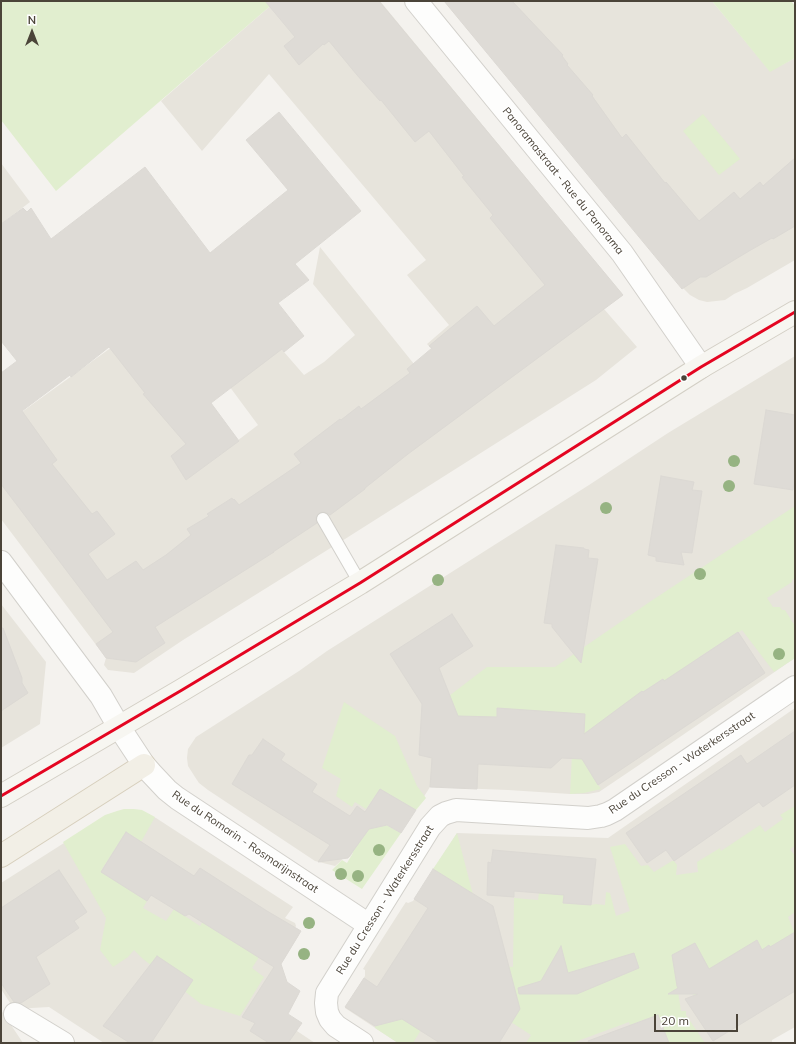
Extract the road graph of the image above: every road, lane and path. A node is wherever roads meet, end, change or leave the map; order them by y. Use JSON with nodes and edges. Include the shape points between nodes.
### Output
{"nodes":[{"id":1,"x":416,"y":1,"type":"edge"},
{"id":2,"x":795,"y":312,"type":"edge"},
{"id":3,"x":701,"y":367,"type":"junction"},
{"id":4,"x":323,"y":519,"type":"dead end"},
{"id":5,"x":1,"y":562,"type":"edge"},
{"id":6,"x":360,"y":583,"type":"junction"},
{"id":7,"x":795,"y":687,"type":"edge"},
{"id":8,"x":119,"y":727,"type":"junction"},
{"id":9,"x":144,"y":764,"type":"junction"},
{"id":10,"x":1,"y":796,"type":"edge"},
{"id":11,"x":1,"y":856,"type":"edge"},
{"id":12,"x":369,"y":925,"type":"junction"},
{"id":13,"x":15,"y":1014,"type":"dead end"},
{"id":14,"x":63,"y":1043,"type":"edge"},
{"id":15,"x":362,"y":1043,"type":"edge"}],
"edges":[{"from":1,"to":3,"type":"street","name":"Panoramastraat - Rue du Panorama","via":[[622,253]]},
{"from":2,"to":3,"type":"main road"},
{"from":3,"to":6,"type":"main road"},
{"from":4,"to":6,"type":"lane"},
{"from":5,"to":8,"type":"street","name":"Rue du Romarin - Rosmarijnstraat","via":[[101,696]]},
{"from":6,"to":8,"type":"main road"},
{"from":7,"to":12,"type":"street","name":"Rue du Cresson - Waterkersstraat","via":[[607,814],[588,818],[466,810],[446,812],[430,827]]},
{"from":8,"to":9,"type":"street","name":"Rue du Romarin - Rosmarijnstraat"},
{"from":8,"to":10,"type":"main road"},
{"from":9,"to":11,"type":"main road"},
{"from":9,"to":12,"type":"street","name":"Rue du Romarin - Rosmarijnstraat","via":[[166,790],[177,798]]},
{"from":12,"to":15,"type":"street","name":"Rue du Cresson - Waterkersstraat","via":[[327,993],[327,1012],[330,1019]]},
{"from":13,"to":14,"type":"street"}]}
